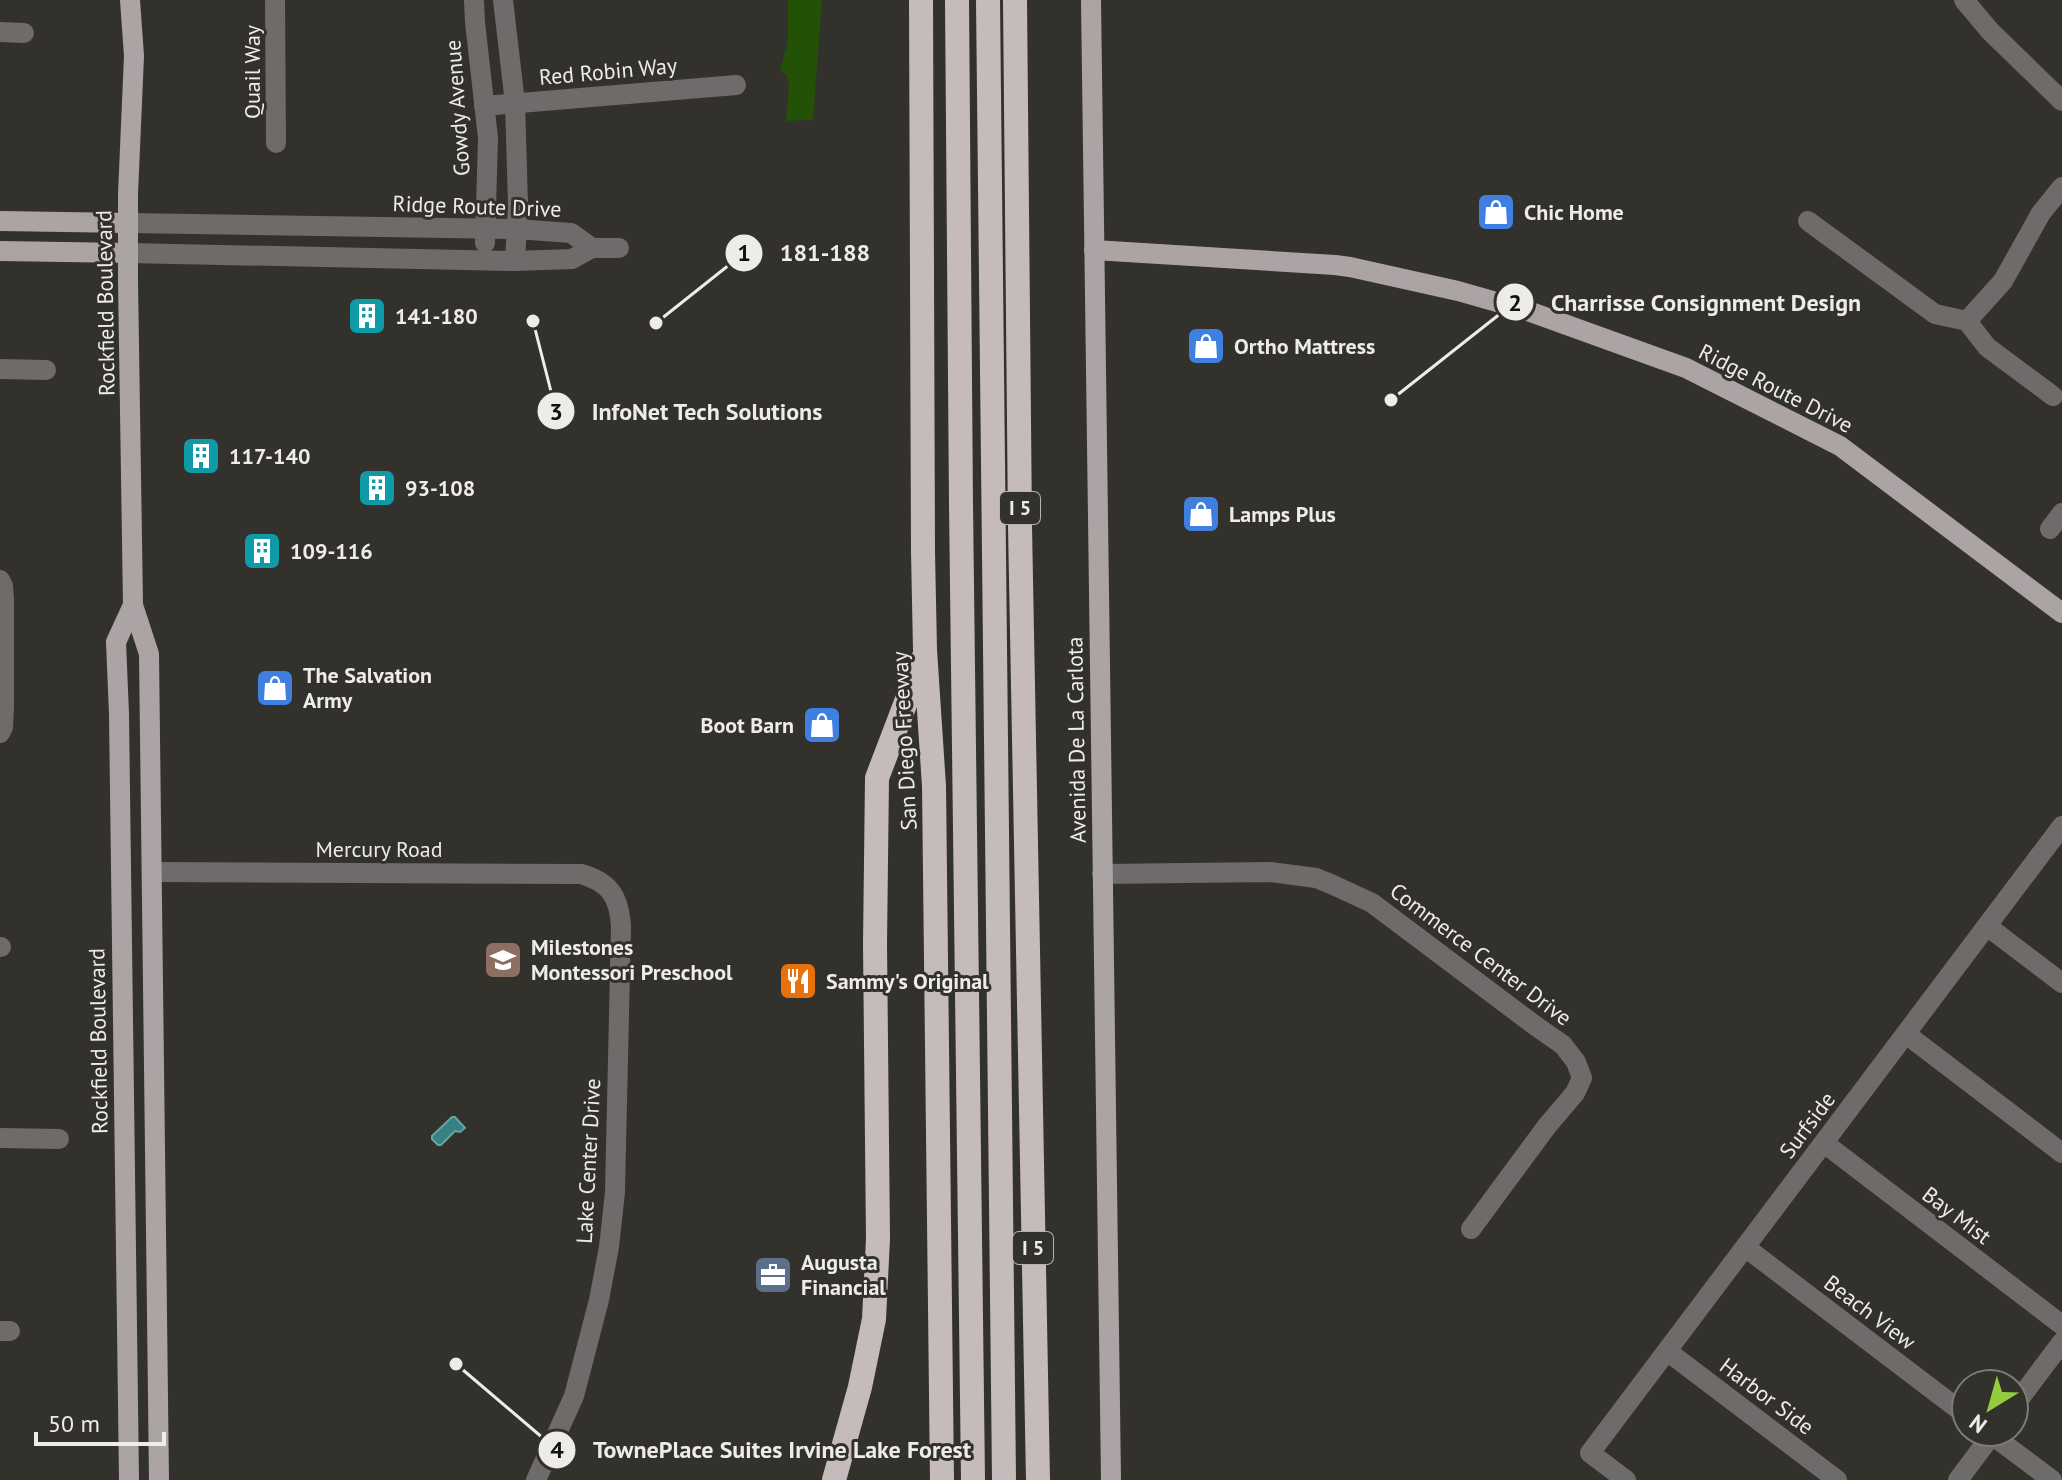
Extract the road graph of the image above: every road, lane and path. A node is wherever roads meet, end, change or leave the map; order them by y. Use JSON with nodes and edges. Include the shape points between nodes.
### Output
{"nodes":[{"id":1,"x":130,"y":0,"type":"edge"},
{"id":2,"x":275,"y":0,"type":"edge"},
{"id":3,"x":474,"y":0,"type":"edge"},
{"id":4,"x":503,"y":0,"type":"edge"},
{"id":5,"x":921,"y":0,"type":"edge"},
{"id":6,"x":957,"y":0,"type":"edge"},
{"id":7,"x":988,"y":0,"type":"edge"},
{"id":8,"x":1015,"y":0,"type":"edge"},
{"id":9,"x":1091,"y":0,"type":"edge"},
{"id":10,"x":1964,"y":0,"type":"edge"},
{"id":11,"x":0,"y":32,"type":"edge"},
{"id":12,"x":24,"y":33,"type":"dead end"},
{"id":13,"x":736,"y":85,"type":"dead end"},
{"id":14,"x":2062,"y":101,"type":"edge"},
{"id":15,"x":515,"y":103,"type":"junction"},
{"id":16,"x":484,"y":106,"type":"junction"},
{"id":17,"x":276,"y":143,"type":"dead end"},
{"id":18,"x":2062,"y":187,"type":"edge"},
{"id":19,"x":0,"y":221,"type":"edge"},
{"id":20,"x":1808,"y":221,"type":"dead end"},
{"id":21,"x":128,"y":223,"type":"junction"},
{"id":22,"x":486,"y":229,"type":"junction"},
{"id":23,"x":516,"y":229,"type":"junction"},
{"id":24,"x":592,"y":248,"type":"junction"},
{"id":25,"x":619,"y":248,"type":"dead end"},
{"id":26,"x":1094,"y":250,"type":"junction"},
{"id":27,"x":0,"y":251,"type":"edge"},
{"id":28,"x":128,"y":253,"type":"junction"},
{"id":29,"x":485,"y":261,"type":"junction"},
{"id":30,"x":515,"y":261,"type":"junction"},
{"id":31,"x":1967,"y":321,"type":"junction"},
{"id":32,"x":0,"y":369,"type":"edge"},
{"id":33,"x":46,"y":370,"type":"dead end"},
{"id":34,"x":2053,"y":396,"type":"dead end"},
{"id":35,"x":0,"y":580,"type":"edge"},
{"id":36,"x":133,"y":605,"type":"junction"},
{"id":37,"x":2062,"y":613,"type":"edge"},
{"id":38,"x":925,"y":650,"type":"junction"},
{"id":39,"x":0,"y":733,"type":"edge"},
{"id":40,"x":2062,"y":826,"type":"edge"},
{"id":41,"x":120,"y":847,"type":"junction"},
{"id":42,"x":152,"y":872,"type":"junction"},
{"id":43,"x":1102,"y":874,"type":"junction"},
{"id":44,"x":604,"y":884,"type":"joint"},
{"id":45,"x":1987,"y":926,"type":"junction"},
{"id":46,"x":2062,"y":983,"type":"edge"},
{"id":47,"x":1906,"y":1034,"type":"junction"},
{"id":48,"x":0,"y":1138,"type":"edge"},
{"id":49,"x":59,"y":1139,"type":"dead end"},
{"id":50,"x":1824,"y":1143,"type":"junction"},
{"id":51,"x":2062,"y":1153,"type":"edge"},
{"id":52,"x":1471,"y":1229,"type":"dead end"},
{"id":53,"x":1745,"y":1247,"type":"junction"},
{"id":54,"x":2062,"y":1325,"type":"edge"},
{"id":55,"x":2062,"y":1342,"type":"edge"},
{"id":56,"x":1667,"y":1351,"type":"junction"},
{"id":57,"x":2030,"y":1385,"type":"edge"},
{"id":58,"x":1950,"y":1403,"type":"edge"},
{"id":59,"x":1981,"y":1448,"type":"edge"},
{"id":60,"x":2011,"y":1448,"type":"edge"},
{"id":61,"x":941,"y":1475,"type":"edge"},
{"id":62,"x":129,"y":1480,"type":"edge"},
{"id":63,"x":159,"y":1480,"type":"edge"},
{"id":64,"x":536,"y":1480,"type":"edge"},
{"id":65,"x":834,"y":1480,"type":"edge"},
{"id":66,"x":973,"y":1480,"type":"edge"},
{"id":67,"x":1004,"y":1480,"type":"edge"},
{"id":68,"x":1038,"y":1480,"type":"edge"},
{"id":69,"x":1111,"y":1480,"type":"edge"},
{"id":70,"x":1626,"y":1480,"type":"edge"},
{"id":71,"x":1837,"y":1480,"type":"edge"},
{"id":72,"x":1958,"y":1480,"type":"edge"},
{"id":73,"x":2052,"y":1480,"type":"edge"}],
"edges":[{"from":1,"to":21,"type":"main road","name":"Rockfield Boulevard","via":[[134,56]]},
{"from":2,"to":17,"type":"street","name":"Quail Way"},
{"from":3,"to":16,"type":"street","name":"Gowdy Avenue"},
{"from":4,"to":15,"type":"street"},
{"from":5,"to":38,"type":"highway","name":"San Diego Freeway"},
{"from":6,"to":66,"type":"highway"},
{"from":7,"to":67,"type":"highway"},
{"from":8,"to":68,"type":"highway","number":"I 5"},
{"from":9,"to":26,"type":"main road","name":"Avenida De La Carlota"},
{"from":10,"to":14,"type":"street"},
{"from":11,"to":12,"type":"street"},
{"from":13,"to":15,"type":"street","name":"Red Robin Way"},
{"from":15,"to":16,"type":"street","name":"Red Robin Way"},
{"from":15,"to":23,"type":"street"},
{"from":16,"to":22,"type":"street","name":"Gowdy Avenue"},
{"from":18,"to":31,"type":"street","via":[[2003,281]]},
{"from":19,"to":21,"type":"main road","name":"Ridge Route Drive"},
{"from":20,"to":31,"type":"street","via":[[1935,314]]},
{"from":21,"to":22,"type":"street","name":"Ridge Route Drive"},
{"from":21,"to":28,"type":"main road","name":"Rockfield Boulevard"},
{"from":22,"to":23,"type":"street","name":"Ridge Route Drive"},
{"from":22,"to":29,"type":"street","name":"Gowdy Avenue"},
{"from":23,"to":24,"type":"street","name":"Ridge Route Drive","via":[[571,233]]},
{"from":23,"to":30,"type":"street"},
{"from":24,"to":25,"type":"street"},
{"from":24,"to":30,"type":"street","via":[[572,259]]},
{"from":26,"to":37,"type":"main road","name":"Ridge Route Drive","via":[[1350,267],[1528,311],[1662,358],[1840,446]]},
{"from":26,"to":43,"type":"main road","name":"Avenida De La Carlota"},
{"from":27,"to":28,"type":"main road"},
{"from":28,"to":29,"type":"street"},
{"from":28,"to":36,"type":"main road","name":"Rockfield Boulevard"},
{"from":29,"to":30,"type":"street"},
{"from":31,"to":34,"type":"street","via":[[1987,347]]},
{"from":32,"to":33,"type":"street"},
{"from":35,"to":39,"type":"street"},
{"from":36,"to":41,"type":"main road","name":"Rockfield Boulevard","via":[[116,642]]},
{"from":36,"to":42,"type":"main road","name":"Rockfield Boulevard","via":[[149,654]]},
{"from":38,"to":61,"type":"highway","name":"San Diego Freeway","via":[[934,786]]},
{"from":38,"to":65,"type":"highway","via":[[877,778],[875,1303],[860,1387]]},
{"from":40,"to":45,"type":"street","name":"Surfside"},
{"from":41,"to":42,"type":"main road"},
{"from":41,"to":62,"type":"main road","name":"Rockfield Boulevard"},
{"from":42,"to":44,"type":"street","name":"Mercury Road","via":[[581,874]]},
{"from":42,"to":63,"type":"main road","name":"Rockfield Boulevard"},
{"from":43,"to":52,"type":"street","name":"Commerce Center Drive","via":[[1270,872],[1316,878],[1372,903],[1563,1045],[1582,1078],[1575,1093]]},
{"from":43,"to":69,"type":"main road","name":"Avenida De La Carlota"},
{"from":44,"to":64,"type":"street","name":"Lake Center Drive","via":[[618,905],[621,926],[609,1247],[574,1396]]},
{"from":45,"to":46,"type":"street"},
{"from":45,"to":47,"type":"street","name":"Surfside"},
{"from":47,"to":50,"type":"street","name":"Surfside"},
{"from":47,"to":51,"type":"street"},
{"from":48,"to":49,"type":"street"},
{"from":50,"to":53,"type":"street","name":"Surfside"},
{"from":50,"to":54,"type":"street","name":"Bay Mist"},
{"from":53,"to":56,"type":"street","name":"Surfside"},
{"from":53,"to":58,"type":"street","name":"Beach View"},
{"from":55,"to":57,"type":"street"},
{"from":56,"to":70,"type":"street","name":"Surfside","via":[[1590,1453]]},
{"from":56,"to":71,"type":"street","name":"Harbor Side"},
{"from":59,"to":72,"type":"street"},
{"from":60,"to":73,"type":"street"}]}
